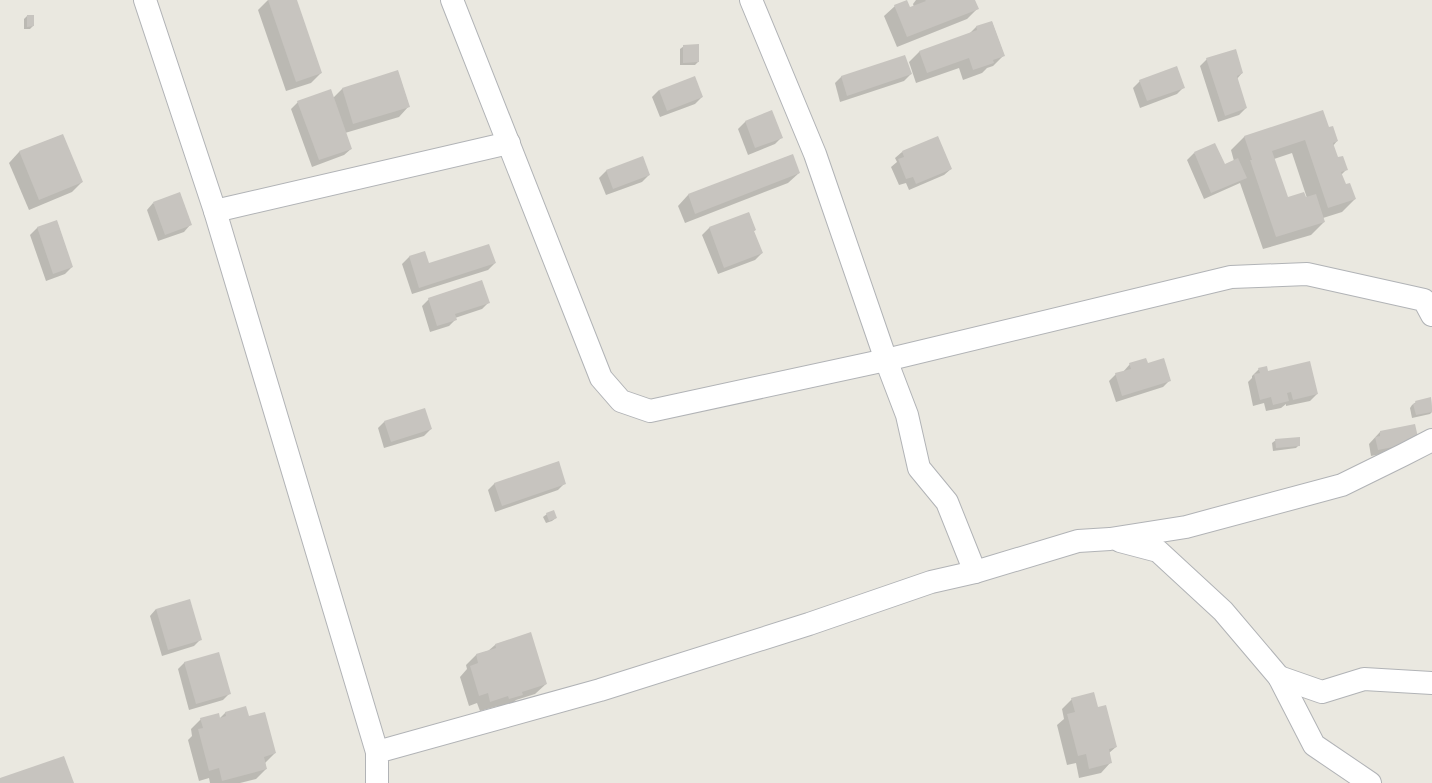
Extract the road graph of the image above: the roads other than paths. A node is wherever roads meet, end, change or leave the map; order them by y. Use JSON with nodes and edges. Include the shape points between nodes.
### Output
{"nodes":[{"id":1,"x":144,"y":0,"type":"edge"},
{"id":2,"x":452,"y":0,"type":"edge"},
{"id":3,"x":751,"y":0,"type":"edge"},
{"id":4,"x":509,"y":143,"type":"junction"},
{"id":5,"x":215,"y":211,"type":"junction"},
{"id":6,"x":1429,"y":305,"type":"edge"},
{"id":7,"x":886,"y":360,"type":"junction"},
{"id":8,"x":1432,"y":440,"type":"edge"},
{"id":9,"x":1110,"y":539,"type":"junction"},
{"id":10,"x":975,"y":572,"type":"junction"},
{"id":11,"x":1279,"y":678,"type":"junction"},
{"id":12,"x":1432,"y":683,"type":"edge"},
{"id":13,"x":377,"y":752,"type":"junction"},
{"id":14,"x":377,"y":783,"type":"edge"},
{"id":15,"x":1370,"y":783,"type":"edge"}],
"edges":[{"from":1,"to":5,"type":"street"},
{"from":2,"to":4,"type":"street"},
{"from":3,"to":7,"type":"street","via":[[815,154]]},
{"from":4,"to":5,"type":"street"},
{"from":4,"to":7,"type":"street","via":[[601,378],[622,401],[650,411]]},
{"from":5,"to":13,"type":"street"},
{"from":6,"to":7,"type":"street","via":[[1307,274],[1231,277]]},
{"from":7,"to":10,"type":"street","via":[[906,415],[919,468],[947,502]]},
{"from":8,"to":9,"type":"street","via":[[1342,485],[1186,527]]},
{"from":9,"to":10,"type":"street","via":[[1078,541]]},
{"from":9,"to":11,"type":"street","via":[[1158,551],[1223,611]]},
{"from":10,"to":13,"type":"street","via":[[931,582],[809,624],[600,690]]},
{"from":11,"to":12,"type":"street","via":[[1322,692],[1364,679]]},
{"from":11,"to":15,"type":"street","via":[[1314,745]]},
{"from":13,"to":14,"type":"street"}]}
